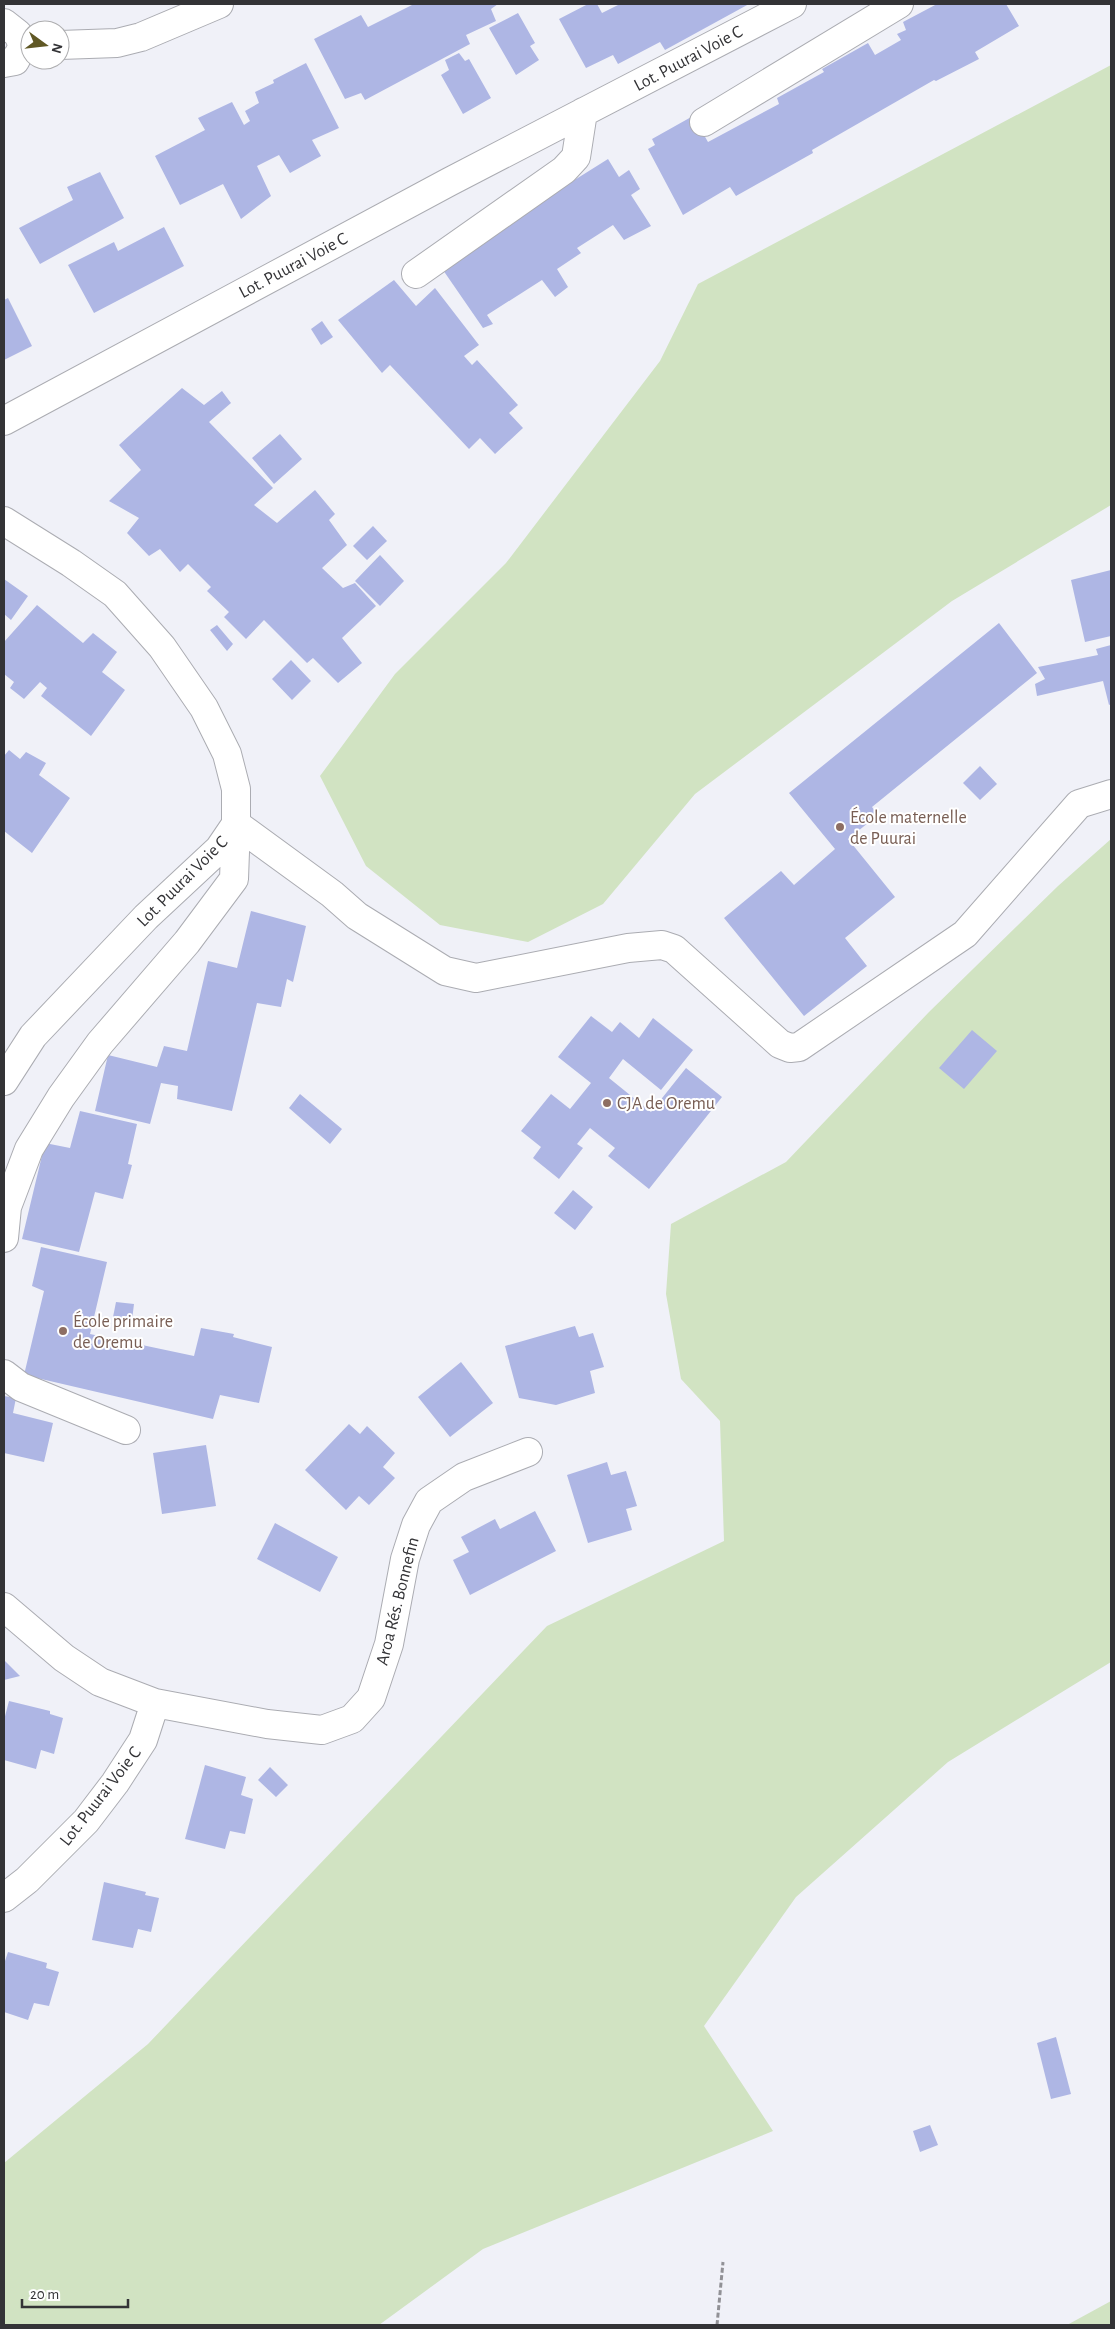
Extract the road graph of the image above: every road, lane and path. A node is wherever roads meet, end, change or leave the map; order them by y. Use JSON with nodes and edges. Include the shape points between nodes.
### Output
{"nodes":[{"id":1,"x":219,"y":4,"type":"edge"},
{"id":2,"x":792,"y":4,"type":"edge"},
{"id":3,"x":899,"y":4,"type":"edge"},
{"id":4,"x":4,"y":23,"type":"edge"},
{"id":5,"x":70,"y":44,"type":"edge"},
{"id":6,"x":19,"y":52,"type":"edge"},
{"id":7,"x":583,"y":112,"type":"junction"},
{"id":8,"x":704,"y":122,"type":"dead end"},
{"id":9,"x":416,"y":274,"type":"dead end"},
{"id":10,"x":4,"y":421,"type":"edge"},
{"id":11,"x":4,"y":521,"type":"edge"},
{"id":12,"x":1111,"y":794,"type":"edge"},
{"id":13,"x":236,"y":824,"type":"junction"},
{"id":14,"x":4,"y":1081,"type":"edge"},
{"id":15,"x":4,"y":1238,"type":"edge"},
{"id":16,"x":4,"y":1374,"type":"edge"},
{"id":17,"x":126,"y":1430,"type":"dead end"},
{"id":18,"x":528,"y":1452,"type":"dead end"},
{"id":19,"x":4,"y":1607,"type":"edge"},
{"id":20,"x":155,"y":1702,"type":"junction"},
{"id":21,"x":4,"y":1898,"type":"edge"},
{"id":22,"x":723,"y":2262,"type":"dead end"},
{"id":23,"x":717,"y":2325,"type":"edge"}],
"edges":[{"from":1,"to":5,"type":"street","via":[[133,38]]},
{"from":2,"to":7,"type":"street","name":"Lot. Puurai Voie C"},
{"from":3,"to":8,"type":"street"},
{"from":4,"to":6,"type":"street","via":[[18,34]]},
{"from":7,"to":9,"type":"street","via":[[576,157],[564,170]]},
{"from":7,"to":10,"type":"street","name":"Lot. Puurai Voie C"},
{"from":11,"to":13,"type":"street","name":"Lot. Puurai Voie C","via":[[115,594],[162,647],[204,708],[227,754],[236,789]]},
{"from":12,"to":13,"type":"street","via":[[1079,804],[965,934],[800,1047],[790,1048],[780,1044],[674,948],[662,945],[628,948],[476,978],[446,971],[357,916]]},
{"from":13,"to":14,"type":"street","name":"Lot. Puurai Voie C","via":[[219,849],[146,917],[33,1036]]},
{"from":13,"to":15,"type":"street","via":[[234,879],[187,942],[100,1043],[61,1097],[29,1149],[7,1207]]},
{"from":16,"to":17,"type":"street","via":[[21,1387]]},
{"from":18,"to":20,"type":"street","name":"Aroa Rés. Bonnefin","via":[[464,1478],[429,1501],[416,1525],[405,1559],[389,1644],[371,1698],[352,1719],[322,1730],[267,1724]]},
{"from":19,"to":20,"type":"street","via":[[64,1658],[100,1682]]},
{"from":20,"to":21,"type":"street","name":"Lot. Puurai Voie C","via":[[143,1740],[86,1821],[27,1880]]},
{"from":22,"to":23,"type":"path"}]}
